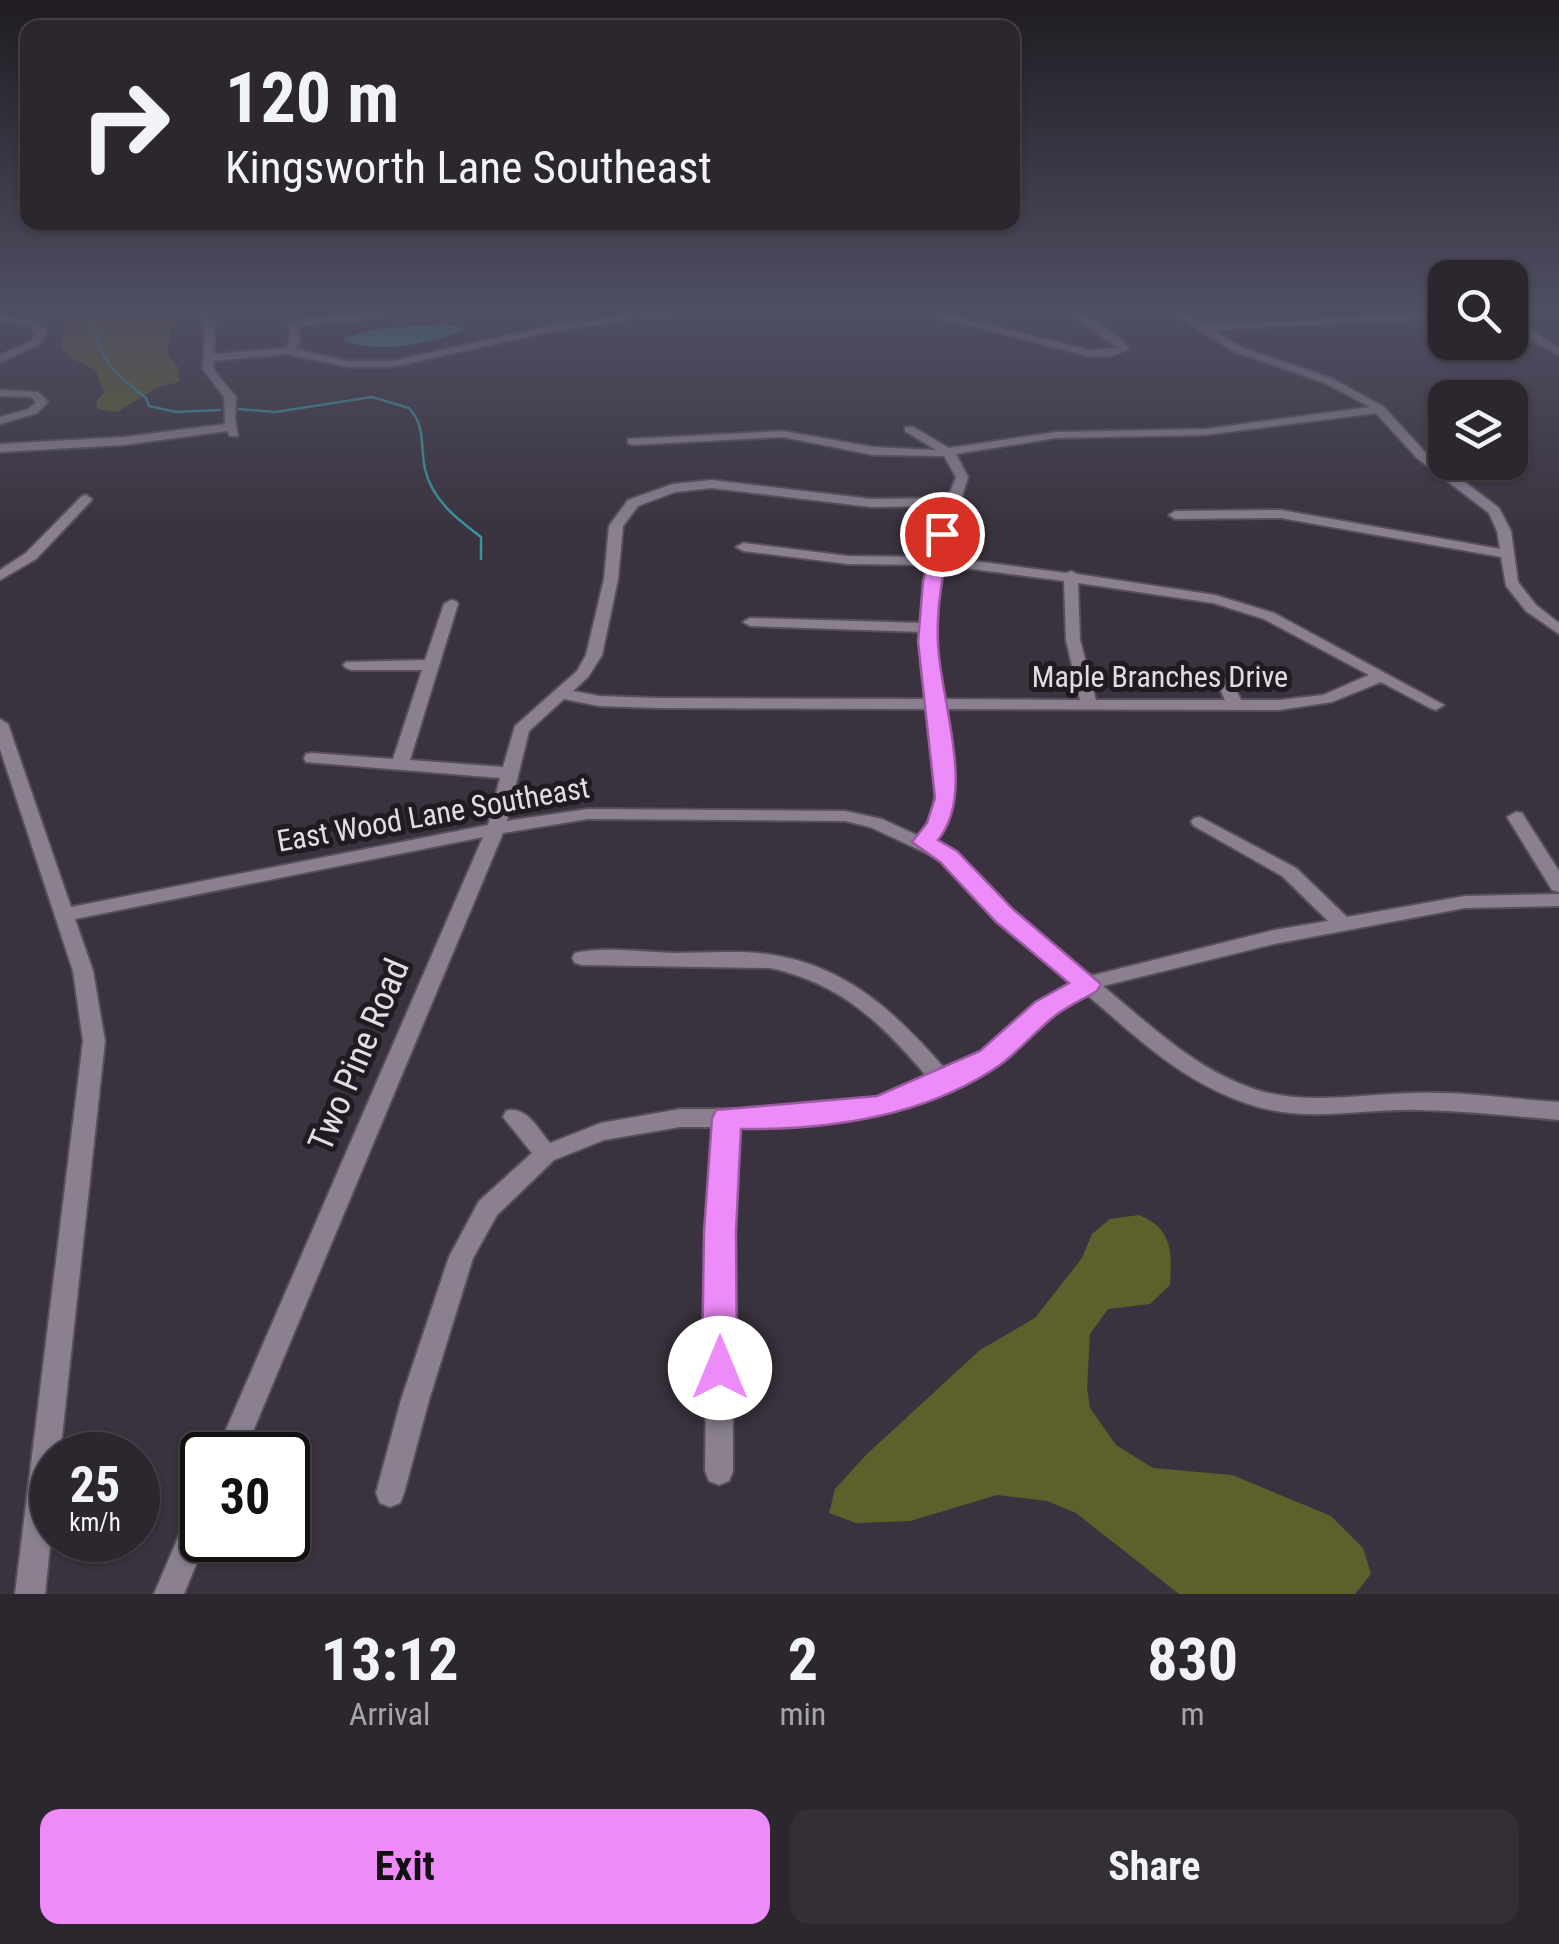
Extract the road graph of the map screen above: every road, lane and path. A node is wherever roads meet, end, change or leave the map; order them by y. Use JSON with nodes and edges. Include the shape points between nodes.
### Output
{"nodes":[{"id":1,"x":218,"y":385,"type":"edge"},
{"id":2,"x":1338,"y":385,"type":"edge"},
{"id":3,"x":0,"y":393,"type":"edge"},
{"id":4,"x":1380,"y":409,"type":"junction"},
{"id":5,"x":0,"y":422,"type":"edge"},
{"id":6,"x":909,"y":429,"type":"dead end"},
{"id":7,"x":632,"y":440,"type":"dead end"},
{"id":8,"x":0,"y":448,"type":"edge"},
{"id":9,"x":948,"y":453,"type":"junction"},
{"id":10,"x":86,"y":498,"type":"dead end"},
{"id":11,"x":954,"y":502,"type":"junction"},
{"id":12,"x":1176,"y":514,"type":"dead end"},
{"id":13,"x":742,"y":547,"type":"dead end"},
{"id":14,"x":1504,"y":554,"type":"junction"},
{"id":15,"x":936,"y":560,"type":"junction"},
{"id":16,"x":1070,"y":575,"type":"junction"},
{"id":17,"x":0,"y":576,"type":"edge"},
{"id":18,"x":451,"y":604,"type":"dead end"},
{"id":19,"x":750,"y":622,"type":"dead end"},
{"id":20,"x":928,"y":628,"type":"junction"},
{"id":21,"x":1559,"y":630,"type":"edge"},
{"id":22,"x":350,"y":665,"type":"dead end"},
{"id":23,"x":432,"y":665,"type":"junction"},
{"id":24,"x":1381,"y":676,"type":"junction"},
{"id":25,"x":1226,"y":684,"type":"dead end"},
{"id":26,"x":561,"y":694,"type":"junction"},
{"id":27,"x":934,"y":704,"type":"junction"},
{"id":28,"x":1090,"y":705,"type":"junction"},
{"id":29,"x":1235,"y":705,"type":"junction"},
{"id":30,"x":1436,"y":705,"type":"dead end"},
{"id":31,"x":0,"y":724,"type":"edge"},
{"id":32,"x":312,"y":758,"type":"dead end"},
{"id":33,"x":400,"y":764,"type":"junction"},
{"id":34,"x":508,"y":773,"type":"junction"},
{"id":35,"x":1516,"y":816,"type":"dead end"},
{"id":36,"x":1200,"y":822,"type":"dead end"},
{"id":37,"x":496,"y":828,"type":"junction"},
{"id":38,"x":924,"y":842,"type":"junction"},
{"id":39,"x":1559,"y":886,"type":"edge"},
{"id":40,"x":1559,"y":900,"type":"edge"},
{"id":41,"x":65,"y":916,"type":"junction"},
{"id":42,"x":1343,"y":924,"type":"junction"},
{"id":43,"x":582,"y":958,"type":"dead end"},
{"id":44,"x":1088,"y":984,"type":"junction"},
{"id":45,"x":944,"y":1082,"type":"junction"},
{"id":46,"x":1559,"y":1111,"type":"edge"},
{"id":47,"x":514,"y":1116,"type":"dead end"},
{"id":48,"x":727,"y":1118,"type":"junction"},
{"id":49,"x":546,"y":1154,"type":"junction"},
{"id":50,"x":238,"y":1432,"type":"edge"},
{"id":51,"x":720,"y":1471,"type":"dead end"},
{"id":52,"x":390,"y":1492,"type":"dead end"},
{"id":53,"x":183,"y":1562,"type":"edge"},
{"id":54,"x":30,"y":1594,"type":"edge"},
{"id":55,"x":169,"y":1594,"type":"edge"}],
"edges":[{"from":1,"to":8,"type":"street","via":[[230,397],[232,431]]},
{"from":2,"to":4,"type":"street"},
{"from":3,"to":5,"type":"street","via":[[42,400],[33,411]]},
{"from":4,"to":9,"type":"street","via":[[1206,432],[1056,435]]},
{"from":4,"to":14,"type":"street","via":[[1421,455],[1489,505],[1502,525]]},
{"from":6,"to":9,"type":"street"},
{"from":7,"to":9,"type":"street","via":[[782,434],[884,452]]},
{"from":9,"to":11,"type":"street","via":[[962,472]]},
{"from":10,"to":17,"type":"street","via":[[31,556]]},
{"from":11,"to":15,"type":"street"},
{"from":11,"to":26,"type":"street","name":"Two Pine Road","via":[[871,503],[722,484],[643,498],[618,520],[594,655]]},
{"from":12,"to":14,"type":"street","via":[[1281,514]]},
{"from":13,"to":15,"type":"street","via":[[848,560]]},
{"from":14,"to":21,"type":"street","via":[[1516,591]]},
{"from":15,"to":16,"type":"street"},
{"from":15,"to":20,"type":"street"},
{"from":16,"to":24,"type":"street","via":[[1244,607]]},
{"from":16,"to":28,"type":"street","via":[[1071,627]]},
{"from":18,"to":23,"type":"street"},
{"from":19,"to":20,"type":"street"},
{"from":20,"to":27,"type":"street"},
{"from":22,"to":23,"type":"street"},
{"from":23,"to":33,"type":"street"},
{"from":24,"to":29,"type":"street","name":"Maple Branches Drive","via":[[1312,702]]},
{"from":24,"to":30,"type":"street"},
{"from":25,"to":29,"type":"street"},
{"from":26,"to":27,"type":"street","name":"Maple Branches Drive","via":[[636,703]]},
{"from":26,"to":34,"type":"street","name":"Two Pine Road","via":[[520,729]]},
{"from":27,"to":28,"type":"street","name":"Maple Branches Drive"},
{"from":27,"to":38,"type":"street","via":[[946,798]]},
{"from":28,"to":29,"type":"street","name":"Maple Branches Drive"},
{"from":31,"to":41,"type":"street"},
{"from":32,"to":33,"type":"street"},
{"from":33,"to":34,"type":"street"},
{"from":34,"to":37,"type":"street","name":"Two Pine Road"},
{"from":35,"to":39,"type":"street"},
{"from":36,"to":42,"type":"street","via":[[1288,872]]},
{"from":37,"to":38,"type":"street","name":"East Wood Lane Southeast","via":[[588,814],[818,814],[876,822]]},
{"from":37,"to":41,"type":"street","name":"East Wood Lane Southeast"},
{"from":37,"to":50,"type":"street","name":"Two Pine Road"},
{"from":38,"to":44,"type":"street","name":"East Wood Lane Southeast","via":[[948,856],[1005,916]]},
{"from":40,"to":42,"type":"street","via":[[1465,902]]},
{"from":41,"to":54,"type":"street","via":[[89,1000],[93,1055]]},
{"from":42,"to":44,"type":"street"},
{"from":43,"to":45,"type":"street","via":[[799,966],[884,1012]]},
{"from":44,"to":45,"type":"street","via":[[1045,1009],[990,1058]]},
{"from":44,"to":46,"type":"street","name":"East Wood Lane Southeast","via":[[1183,1064],[1260,1098],[1338,1107],[1417,1101]]},
{"from":45,"to":48,"type":"street","via":[[880,1107]]},
{"from":47,"to":49,"type":"street"},
{"from":48,"to":49,"type":"street","via":[[680,1118],[600,1132]]},
{"from":48,"to":51,"type":"street"},
{"from":49,"to":52,"type":"street","via":[[488,1208],[461,1256]]},
{"from":53,"to":55,"type":"street"}]}
